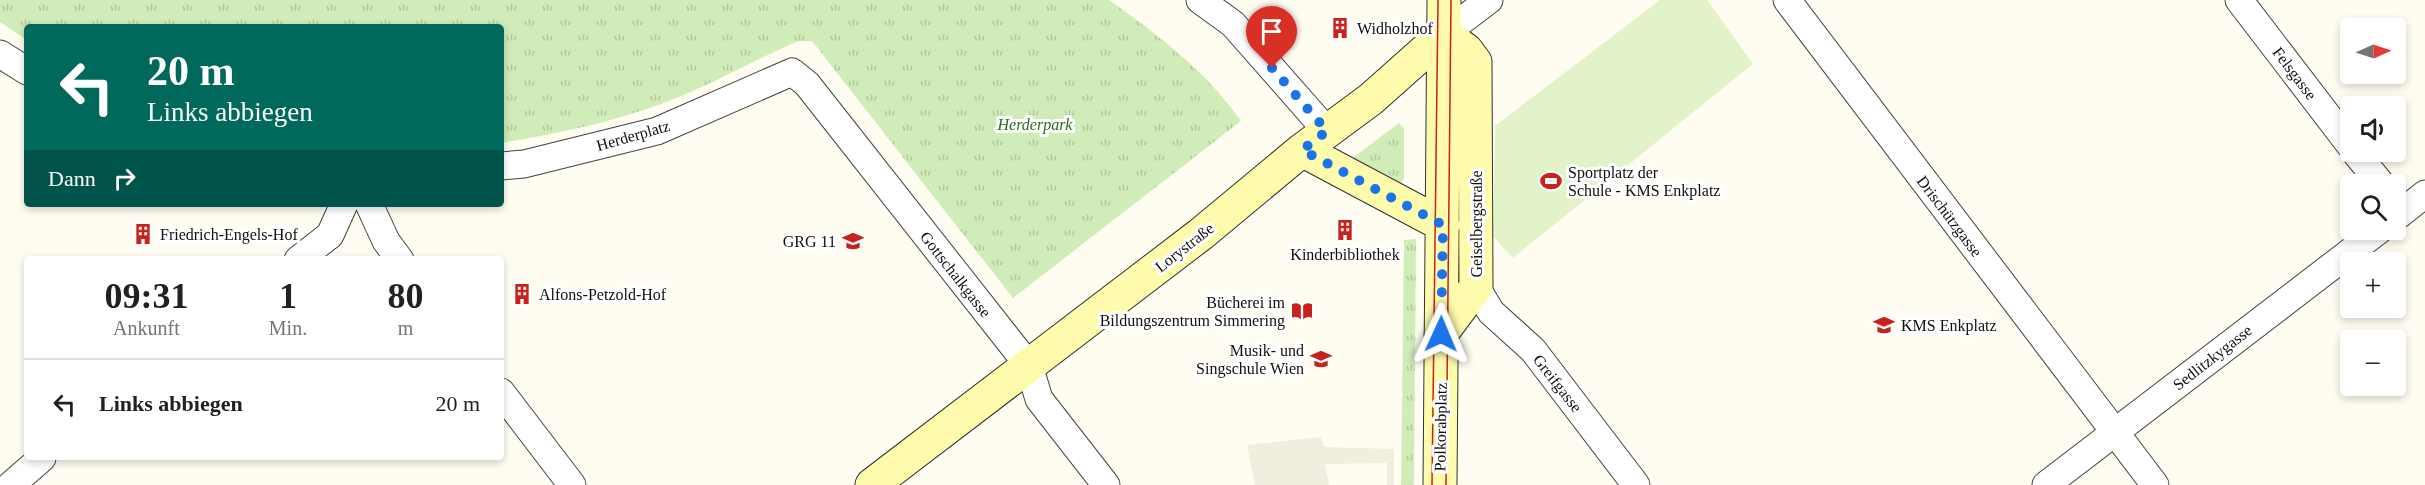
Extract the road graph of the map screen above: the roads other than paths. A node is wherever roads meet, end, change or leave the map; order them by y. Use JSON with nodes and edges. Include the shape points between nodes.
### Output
{"nodes":[{"id":1,"x":1200,"y":0,"type":"edge"},
{"id":2,"x":1444,"y":0,"type":"edge"},
{"id":3,"x":1490,"y":0,"type":"edge"},
{"id":4,"x":1787,"y":0,"type":"edge"},
{"id":5,"x":2239,"y":0,"type":"edge"},
{"id":6,"x":1444,"y":34,"type":"junction"},
{"id":7,"x":0,"y":54,"type":"edge"},
{"id":8,"x":24,"y":69,"type":"edge"},
{"id":9,"x":792,"y":72,"type":"joint"},
{"id":10,"x":2340,"y":132,"type":"edge"},
{"id":11,"x":1314,"y":140,"type":"junction"},
{"id":12,"x":2363,"y":162,"type":"edge"},
{"id":13,"x":504,"y":166,"type":"edge"},
{"id":14,"x":2372,"y":174,"type":"edge"},
{"id":15,"x":2425,"y":194,"type":"edge"},
{"id":16,"x":2406,"y":206,"type":"edge"},
{"id":17,"x":343,"y":207,"type":"edge"},
{"id":18,"x":370,"y":207,"type":"edge"},
{"id":19,"x":1443,"y":225,"type":"junction"},
{"id":20,"x":2366,"y":240,"type":"edge"},
{"id":21,"x":303,"y":256,"type":"edge"},
{"id":22,"x":397,"y":256,"type":"edge"},
{"id":23,"x":1476,"y":287,"type":"junction"},
{"id":24,"x":1441,"y":334,"type":"junction"},
{"id":25,"x":1029,"y":366,"type":"junction"},
{"id":26,"x":504,"y":396,"type":"edge"},
{"id":27,"x":2114,"y":433,"type":"junction"},
{"id":28,"x":40,"y":460,"type":"edge"},
{"id":29,"x":11,"y":485,"type":"edge"},
{"id":30,"x":572,"y":485,"type":"edge"},
{"id":31,"x":872,"y":485,"type":"edge"},
{"id":32,"x":1106,"y":485,"type":"edge"},
{"id":33,"x":1440,"y":485,"type":"edge"},
{"id":34,"x":1636,"y":485,"type":"edge"},
{"id":35,"x":2046,"y":485,"type":"edge"},
{"id":36,"x":2155,"y":485,"type":"edge"}],
"edges":[{"from":1,"to":11,"type":"street","via":[[1233,24]]},
{"from":2,"to":6,"type":"street","name":"Geiselbergstraße"},
{"from":3,"to":6,"type":"street","name":"Lorystraße"},
{"from":4,"to":27,"type":"street","name":"Drischützgasse"},
{"from":5,"to":10,"type":"street","name":"Felsgasse"},
{"from":6,"to":11,"type":"street","name":"Lorystraße","via":[[1371,99]]},
{"from":6,"to":19,"type":"street","name":"Geiselbergstraße"},
{"from":6,"to":23,"type":"street","name":"Geiselbergstraße","via":[[1466,50],[1474,62]]},
{"from":7,"to":8,"type":"street"},
{"from":9,"to":13,"type":"street","name":"Herderplatz","via":[[657,131]]},
{"from":9,"to":25,"type":"street","name":"Gottschalkgasse","via":[[807,84]]},
{"from":11,"to":19,"type":"street"},
{"from":11,"to":25,"type":"street","name":"Lorystraße","via":[[1201,234]]},
{"from":12,"to":14,"type":"street"},
{"from":15,"to":16,"type":"street"},
{"from":17,"to":21,"type":"street","via":[[330,235]]},
{"from":18,"to":22,"type":"street"},
{"from":19,"to":24,"type":"street","name":"Geiselbergstraße"},
{"from":20,"to":27,"type":"street","name":"Sedlitzkygasse"},
{"from":23,"to":24,"type":"street","name":"Geiselbergstraße"},
{"from":23,"to":34,"type":"street","name":"Greifgasse","via":[[1491,312],[1533,350]]},
{"from":24,"to":33,"type":"street","name":"Polkorabplatz"},
{"from":25,"to":31,"type":"street","name":"Lorystraße"},
{"from":25,"to":32,"type":"street","name":"Gottschalkgasse","via":[[1039,399]]},
{"from":26,"to":30,"type":"street"},
{"from":27,"to":35,"type":"street","name":"Sedlitzkygasse"},
{"from":27,"to":36,"type":"street","name":"Drischützgasse"},
{"from":28,"to":29,"type":"street"}]}
